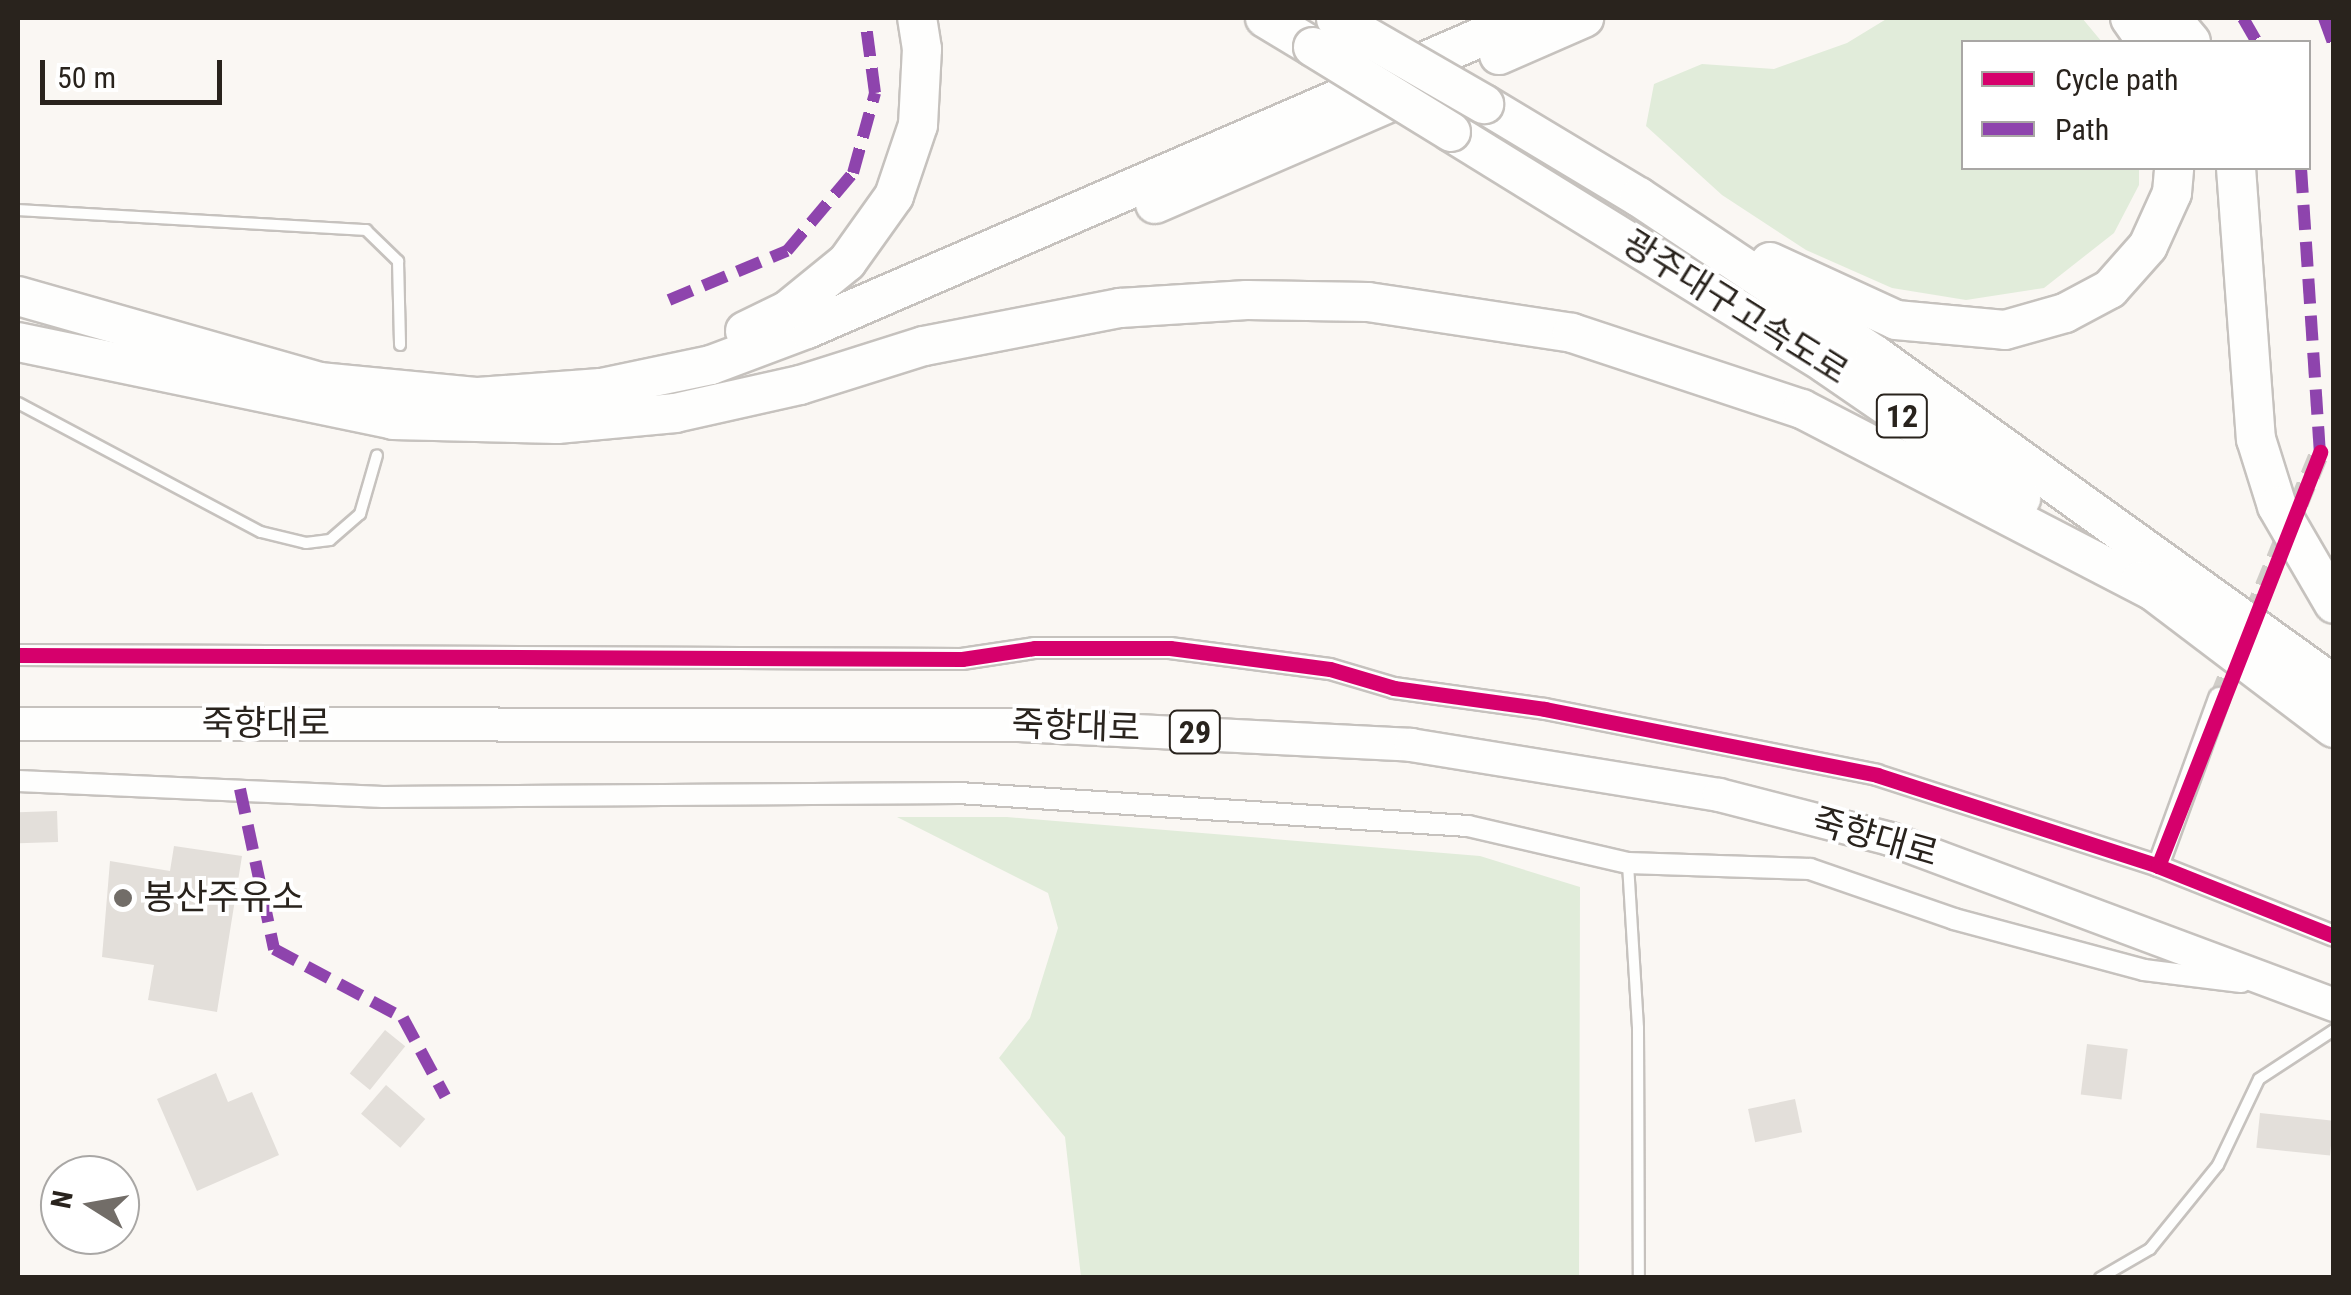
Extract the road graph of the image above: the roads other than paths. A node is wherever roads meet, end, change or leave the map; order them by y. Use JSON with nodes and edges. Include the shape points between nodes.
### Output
{"nodes":[{"id":1,"x":916,"y":18,"type":"edge"},
{"id":2,"x":1265,"y":18,"type":"edge"},
{"id":3,"x":1525,"y":18,"type":"edge"},
{"id":4,"x":1584,"y":18,"type":"edge"},
{"id":5,"x":2130,"y":18,"type":"edge"},
{"id":6,"x":2170,"y":18,"type":"edge"},
{"id":7,"x":1328,"y":28,"type":"edge"},
{"id":8,"x":2146,"y":40,"type":"edge"},
{"id":9,"x":2189,"y":40,"type":"edge"},
{"id":10,"x":2174,"y":170,"type":"edge"},
{"id":11,"x":2236,"y":170,"type":"edge"},
{"id":12,"x":1639,"y":197,"type":"junction"},
{"id":13,"x":18,"y":210,"type":"edge"},
{"id":14,"x":18,"y":296,"type":"edge"},
{"id":15,"x":18,"y":342,"type":"edge"},
{"id":16,"x":400,"y":345,"type":"dead end"},
{"id":17,"x":604,"y":402,"type":"junction"},
{"id":18,"x":18,"y":403,"type":"edge"},
{"id":19,"x":377,"y":455,"type":"dead end"},
{"id":20,"x":2157,"y":593,"type":"junction"},
{"id":21,"x":2334,"y":604,"type":"edge"},
{"id":22,"x":18,"y":655,"type":"edge"},
{"id":23,"x":2334,"y":685,"type":"edge"},
{"id":24,"x":2219,"y":698,"type":"tunnel mouth"},
{"id":25,"x":18,"y":724,"type":"edge"},
{"id":26,"x":2334,"y":728,"type":"edge"},
{"id":27,"x":18,"y":780,"type":"edge"},
{"id":28,"x":1628,"y":863,"type":"junction"},
{"id":29,"x":2158,"y":866,"type":"junction"},
{"id":30,"x":2334,"y":936,"type":"edge"},
{"id":31,"x":2298,"y":988,"type":"junction"},
{"id":32,"x":2334,"y":1004,"type":"edge"},
{"id":33,"x":2334,"y":1030,"type":"edge"},
{"id":34,"x":1639,"y":1278,"type":"edge"},
{"id":35,"x":2100,"y":1278,"type":"edge"}],
"edges":[{"from":1,"to":17,"type":"highway","via":[[922,49],[918,126],[894,196],[846,262],[788,310]]},
{"from":2,"to":7,"type":"highway","name":"광주대구고속도로","number":"12"},
{"from":3,"to":17,"type":"highway","via":[[807,329]]},
{"from":4,"to":17,"type":"highway","via":[[815,350]]},
{"from":5,"to":8,"type":"highway"},
{"from":6,"to":9,"type":"highway"},
{"from":7,"to":12,"type":"highway","name":"광주대구고속도로","number":"12","bridge":true,"via":[[1484,104]]},
{"from":7,"to":20,"type":"highway","name":"광주대구고속도로","number":"12","bridge":true,"via":[[1451,132],[1826,364]]},
{"from":10,"to":12,"type":"highway","via":[[2172,193],[2148,246],[2110,289],[2066,313],[2004,330],[1896,320]]},
{"from":11,"to":21,"type":"highway","via":[[2256,439],[2278,506]]},
{"from":12,"to":23,"type":"highway","name":"광주대구고속도로","number":"12","via":[[2180,569]]},
{"from":13,"to":16,"type":"lane","via":[[366,230],[398,261]]},
{"from":14,"to":17,"type":"highway","via":[[319,382]]},
{"from":15,"to":17,"type":"highway","via":[[393,420],[557,424]]},
{"from":17,"to":20,"type":"highway","via":[[675,412],[800,385],[924,346],[1120,308],[1368,302],[1572,333],[1802,409]]},
{"from":18,"to":19,"type":"lane","via":[[261,532],[306,543],[330,540],[360,514]]},
{"from":20,"to":26,"type":"highway","name":"광주대구고속도로","number":"12"},
{"from":22,"to":29,"type":"street","via":[[962,659],[1034,648],[1170,648],[1330,669],[1394,688],[1545,709],[1877,775]]},
{"from":24,"to":29,"type":"street"},
{"from":25,"to":31,"type":"main road","name":"죽향대로","number":"29","via":[[1020,725],[1412,745],[1719,795],[1890,838]]},
{"from":27,"to":28,"type":"street","via":[[383,798],[959,793],[1468,826]]},
{"from":28,"to":31,"type":"street","via":[[1810,869],[1954,919],[2144,970]]},
{"from":28,"to":34,"type":"lane","via":[[1638,1028]]},
{"from":29,"to":30,"type":"street"},
{"from":31,"to":32,"type":"main road","name":"죽향대로","number":"29"},
{"from":33,"to":35,"type":"lane","via":[[2259,1080],[2218,1165],[2150,1248]]}]}
